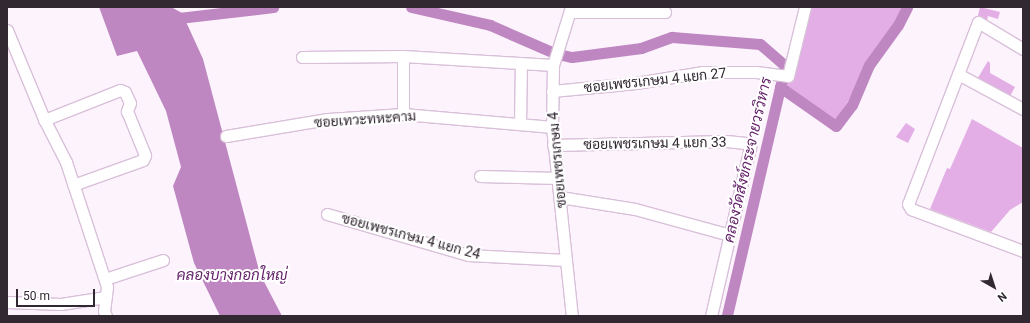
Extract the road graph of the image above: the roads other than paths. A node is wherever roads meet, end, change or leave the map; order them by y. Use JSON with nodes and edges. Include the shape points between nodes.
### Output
{"nodes":[{"id":1,"x":805,"y":7,"type":"edge"},
{"id":2,"x":571,"y":9,"type":"edge"},
{"id":3,"x":665,"y":12,"type":"dead end"},
{"id":4,"x":7,"y":30,"type":"edge"},
{"id":5,"x":1023,"y":49,"type":"edge"},
{"id":6,"x":403,"y":56,"type":"junction"},
{"id":7,"x":302,"y":57,"type":"dead end"},
{"id":8,"x":555,"y":61,"type":"junction"},
{"id":9,"x":521,"y":63,"type":"junction"},
{"id":10,"x":958,"y":74,"type":"junction"},
{"id":11,"x":552,"y":91,"type":"junction"},
{"id":12,"x":1023,"y":109,"type":"edge"},
{"id":13,"x":403,"y":114,"type":"junction"},
{"id":14,"x":44,"y":120,"type":"junction"},
{"id":15,"x":520,"y":124,"type":"junction"},
{"id":16,"x":552,"y":127,"type":"junction"},
{"id":17,"x":226,"y":136,"type":"dead end"},
{"id":18,"x":553,"y":145,"type":"junction"},
{"id":19,"x":480,"y":176,"type":"dead end"},
{"id":20,"x":558,"y":178,"type":"junction"},
{"id":21,"x":73,"y":185,"type":"junction"},
{"id":22,"x":560,"y":198,"type":"junction"},
{"id":23,"x":327,"y":214,"type":"dead end"},
{"id":24,"x":730,"y":235,"type":"junction"},
{"id":25,"x":1023,"y":251,"type":"edge"},
{"id":26,"x":163,"y":260,"type":"dead end"},
{"id":27,"x":566,"y":260,"type":"junction"},
{"id":28,"x":105,"y":280,"type":"junction"},
{"id":29,"x":105,"y":297,"type":"junction"},
{"id":30,"x":7,"y":302,"type":"edge"},
{"id":31,"x":106,"y":316,"type":"edge"},
{"id":32,"x":572,"y":316,"type":"edge"},
{"id":33,"x":711,"y":316,"type":"edge"}],
"edges":[{"from":1,"to":11,"type":"street","name":"ซอยเพชรเกษม 4 แยก 27","via":[[793,66],[784,76],[756,72],[703,72],[636,83]]},
{"from":2,"to":3,"type":"street"},
{"from":2,"to":8,"type":"street","name":"ซอยเพชรเกษม 4"},
{"from":4,"to":14,"type":"street"},
{"from":5,"to":10,"type":"street","via":[[978,22]]},
{"from":6,"to":7,"type":"street"},
{"from":6,"to":9,"type":"street"},
{"from":6,"to":13,"type":"street"},
{"from":8,"to":9,"type":"street"},
{"from":8,"to":11,"type":"street","name":"ซอยเพชรเกษม 4"},
{"from":9,"to":15,"type":"street"},
{"from":10,"to":12,"type":"street"},
{"from":10,"to":25,"type":"street","via":[[908,204],[911,209]]},
{"from":11,"to":16,"type":"street","name":"ซอยเพชรเกษม 4"},
{"from":13,"to":15,"type":"street","name":"ซอยเทวะทหะคาม"},
{"from":13,"to":17,"type":"street","name":"ซอยเทวะทหะคาม","via":[[328,119]]},
{"from":14,"to":21,"type":"street","via":[[66,162]]},
{"from":14,"to":21,"type":"street","via":[[120,90],[125,92],[130,103],[127,111],[145,155],[142,162]]},
{"from":15,"to":16,"type":"street","name":"ซอยเทวะทหะคาม"},
{"from":16,"to":18,"type":"street","name":"ซอยเพชรเกษม 4"},
{"from":18,"to":20,"type":"street","name":"ซอยเพชรเกษม 4"},
{"from":18,"to":24,"type":"street","name":"ซอยเพชรเกษม 4 แยก 33","via":[[726,142],[747,144],[750,152]]},
{"from":19,"to":20,"type":"street"},
{"from":20,"to":22,"type":"street","name":"ซอยเพชรเกษม 4"},
{"from":21,"to":28,"type":"street"},
{"from":22,"to":24,"type":"street","via":[[635,209]]},
{"from":22,"to":27,"type":"street","name":"ซอยเพชรเกษม 4"},
{"from":23,"to":27,"type":"street","name":"ซอยเพชรเกษม 4 แยก 24","via":[[468,255]]},
{"from":24,"to":33,"type":"street","name":"ซอยเพชรเกษม 4 แยก 33"},
{"from":26,"to":28,"type":"street"},
{"from":27,"to":32,"type":"street","name":"ซอยเพชรเกษม 4"},
{"from":28,"to":29,"type":"street"},
{"from":29,"to":30,"type":"street","via":[[61,304]]},
{"from":29,"to":31,"type":"street"}]}
